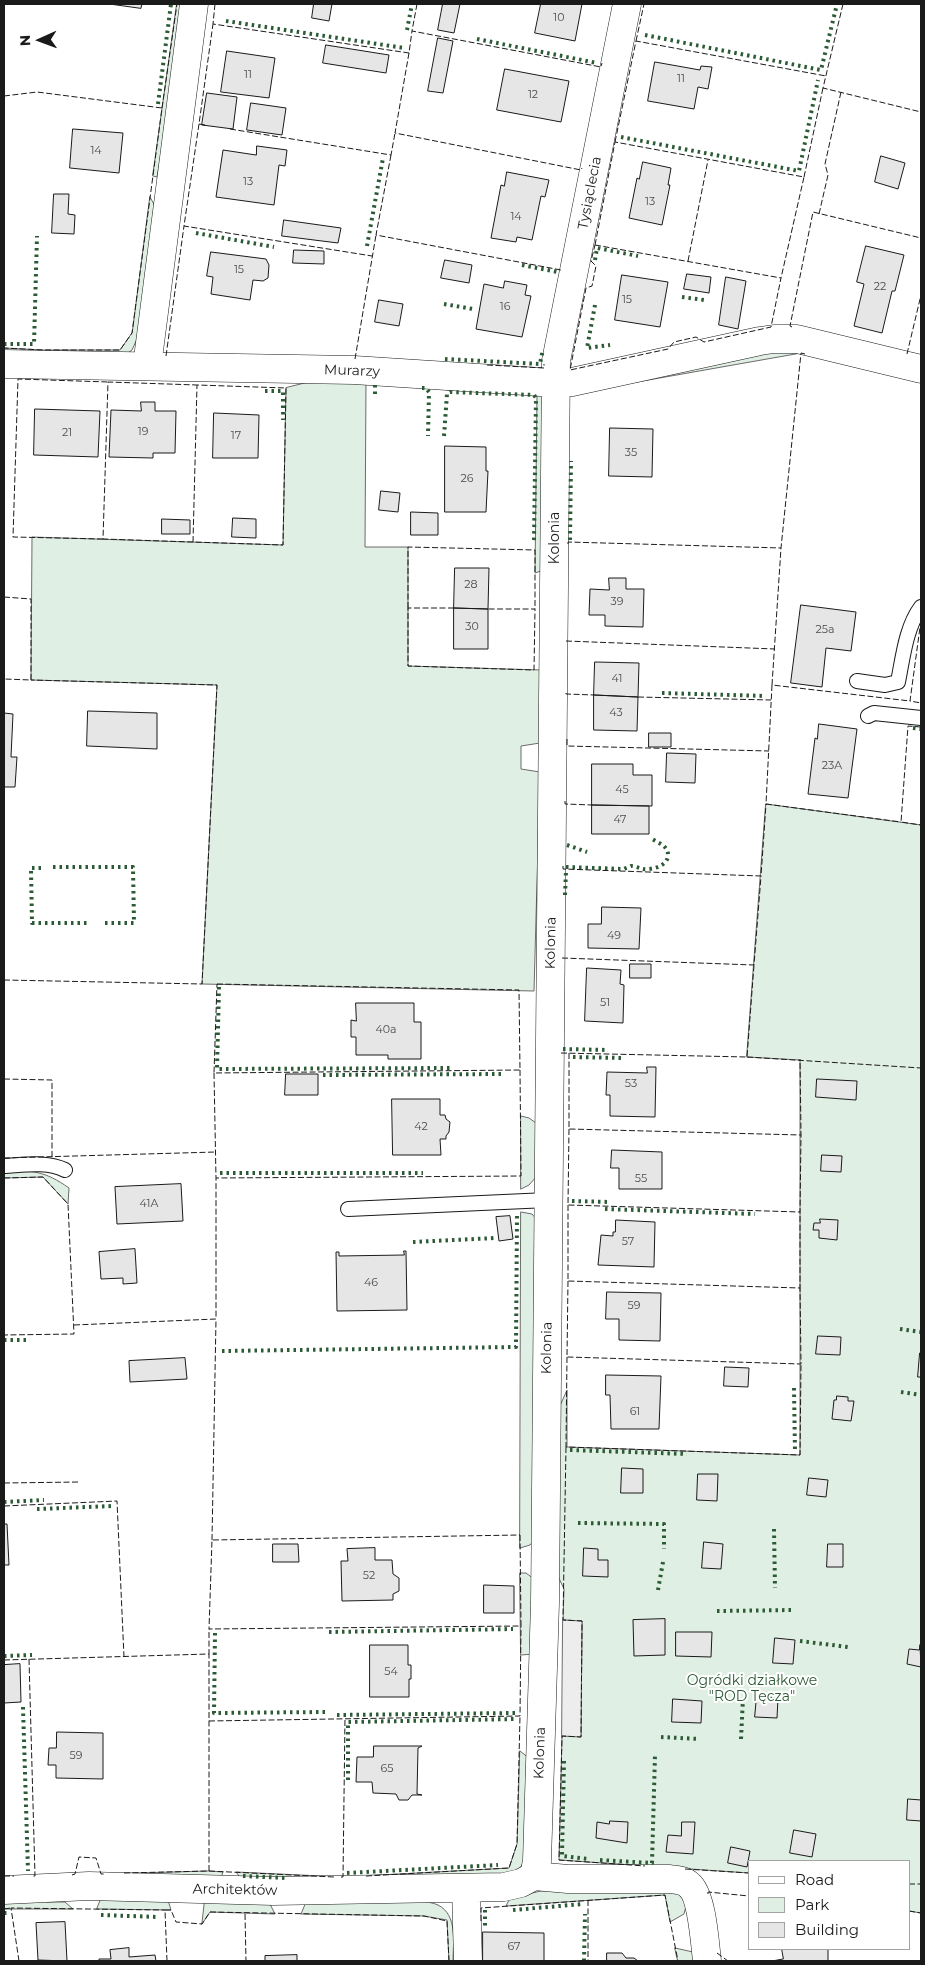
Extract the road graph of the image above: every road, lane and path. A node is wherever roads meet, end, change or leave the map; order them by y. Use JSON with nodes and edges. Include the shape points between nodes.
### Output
{"nodes":[{"id":1,"x":194,"y":4,"type":"edge"},
{"id":2,"x":627,"y":4,"type":"edge"},
{"id":3,"x":4,"y":364,"type":"edge"},
{"id":4,"x":147,"y":366,"type":"junction"},
{"id":5,"x":921,"y":369,"type":"edge"},
{"id":6,"x":556,"y":383,"type":"junction"},
{"id":7,"x":921,"y":607,"type":"edge"},
{"id":8,"x":856,"y":681,"type":"dead end"},
{"id":9,"x":868,"y":716,"type":"dead end"},
{"id":10,"x":921,"y":718,"type":"edge"},
{"id":11,"x":4,"y":1166,"type":"edge"},
{"id":12,"x":65,"y":1170,"type":"dead end"},
{"id":13,"x":548,"y":1200,"type":"junction"},
{"id":14,"x":348,"y":1209,"type":"dead end"},
{"id":15,"x":534,"y":1876,"type":"junction"},
{"id":16,"x":466,"y":1888,"type":"junction"},
{"id":17,"x":4,"y":1890,"type":"edge"},
{"id":18,"x":468,"y":1961,"type":"edge"},
{"id":19,"x":707,"y":1961,"type":"edge"}],
"edges":[{"from":1,"to":4,"type":"street"},
{"from":2,"to":6,"type":"street","name":"Tysiąclecia","via":[[556,361]]},
{"from":3,"to":4,"type":"street","name":"Murarzy"},
{"from":4,"to":6,"type":"street","name":"Murarzy","via":[[354,370]]},
{"from":5,"to":6,"type":"street","via":[[788,338]]},
{"from":6,"to":13,"type":"street","name":"Kolonia"},
{"from":7,"to":8,"type":"lane","via":[[914,616],[898,682],[885,685]]},
{"from":9,"to":10,"type":"lane","via":[[874,713]]},
{"from":11,"to":12,"type":"lane","via":[[44,1165]]},
{"from":13,"to":14,"type":"lane"},
{"from":13,"to":15,"type":"street","name":"Kolonia","via":[[545,1603]]},
{"from":15,"to":16,"type":"street","name":"Architektów","via":[[504,1887]]},
{"from":15,"to":19,"type":"street","name":"Architektów","via":[[568,1880],[683,1881],[697,1898]]},
{"from":16,"to":17,"type":"street","name":"Architektów","via":[[273,1891],[89,1886]]},
{"from":16,"to":18,"type":"street"}]}
